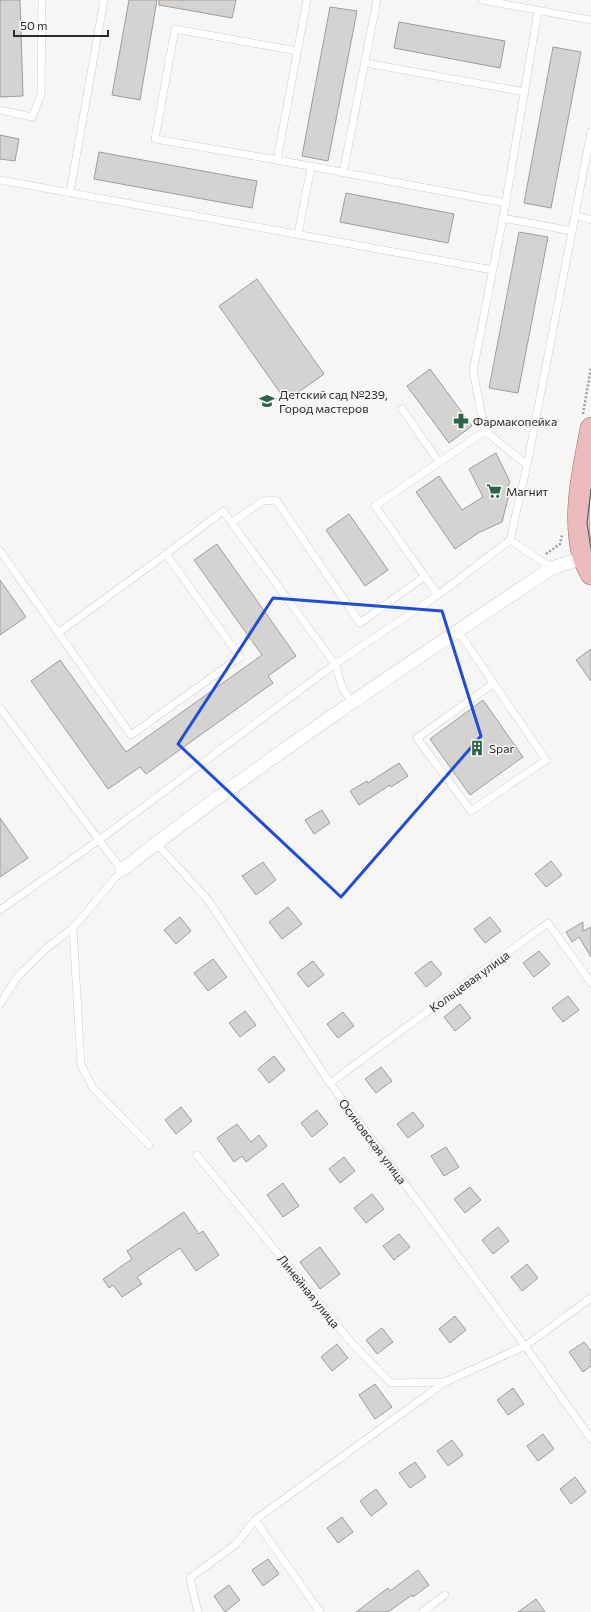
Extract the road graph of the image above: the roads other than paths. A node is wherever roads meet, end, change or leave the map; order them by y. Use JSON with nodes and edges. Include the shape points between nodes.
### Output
{"nodes":[{"id":1,"x":42,"y":0,"type":"edge"},
{"id":2,"x":104,"y":0,"type":"edge"},
{"id":3,"x":307,"y":0,"type":"edge"},
{"id":4,"x":377,"y":0,"type":"edge"},
{"id":5,"x":482,"y":0,"type":"edge"},
{"id":6,"x":538,"y":11,"type":"junction"},
{"id":7,"x":591,"y":20,"type":"edge"},
{"id":8,"x":297,"y":51,"type":"junction"},
{"id":9,"x":365,"y":63,"type":"junction"},
{"id":10,"x":524,"y":92,"type":"junction"},
{"id":11,"x":0,"y":110,"type":"edge"},
{"id":12,"x":591,"y":132,"type":"edge"},
{"id":13,"x":276,"y":160,"type":"junction"},
{"id":14,"x":311,"y":167,"type":"junction"},
{"id":15,"x":343,"y":173,"type":"junction"},
{"id":16,"x":0,"y":180,"type":"edge"},
{"id":17,"x":70,"y":192,"type":"junction"},
{"id":18,"x":506,"y":203,"type":"junction"},
{"id":19,"x":576,"y":215,"type":"junction"},
{"id":20,"x":503,"y":218,"type":"junction"},
{"id":21,"x":591,"y":220,"type":"edge"},
{"id":22,"x":572,"y":231,"type":"junction"},
{"id":23,"x":298,"y":234,"type":"junction"},
{"id":24,"x":493,"y":270,"type":"junction"},
{"id":25,"x":402,"y":409,"type":"dead end"},
{"id":26,"x":591,"y":428,"type":"edge"},
{"id":27,"x":485,"y":431,"type":"junction"},
{"id":28,"x":439,"y":462,"type":"junction"},
{"id":29,"x":527,"y":465,"type":"junction"},
{"id":30,"x":232,"y":522,"type":"junction"},
{"id":31,"x":510,"y":540,"type":"junction"},
{"id":32,"x":0,"y":551,"type":"edge"},
{"id":33,"x":166,"y":554,"type":"junction"},
{"id":34,"x":588,"y":562,"type":"edge"},
{"id":35,"x":552,"y":568,"type":"junction"},
{"id":36,"x":425,"y":576,"type":"junction"},
{"id":37,"x":438,"y":595,"type":"junction"},
{"id":38,"x":458,"y":631,"type":"junction"},
{"id":39,"x":58,"y":633,"type":"junction"},
{"id":40,"x":335,"y":664,"type":"junction"},
{"id":41,"x":494,"y":683,"type":"junction"},
{"id":42,"x":351,"y":702,"type":"junction"},
{"id":43,"x":0,"y":708,"type":"edge"},
{"id":44,"x":99,"y":840,"type":"junction"},
{"id":45,"x":156,"y":843,"type":"junction"},
{"id":46,"x":122,"y":870,"type":"junction"},
{"id":47,"x":0,"y":909,"type":"edge"},
{"id":48,"x":73,"y":928,"type":"junction"},
{"id":49,"x":591,"y":983,"type":"edge"},
{"id":50,"x":0,"y":1004,"type":"edge"},
{"id":51,"x":330,"y":1083,"type":"junction"},
{"id":52,"x":149,"y":1145,"type":"dead end"},
{"id":53,"x":197,"y":1154,"type":"dead end"},
{"id":54,"x":591,"y":1298,"type":"edge"},
{"id":55,"x":525,"y":1346,"type":"junction"},
{"id":56,"x":445,"y":1382,"type":"junction"},
{"id":57,"x":591,"y":1439,"type":"edge"},
{"id":58,"x":255,"y":1520,"type":"junction"},
{"id":59,"x":445,"y":1595,"type":"dead end"},
{"id":60,"x":198,"y":1612,"type":"edge"},
{"id":61,"x":320,"y":1612,"type":"edge"},
{"id":62,"x":422,"y":1612,"type":"edge"}],
"edges":[{"from":1,"to":11,"type":"lane","via":[[41,95],[32,117]]},
{"from":2,"to":17,"type":"lane"},
{"from":3,"to":8,"type":"lane"},
{"from":4,"to":9,"type":"lane"},
{"from":5,"to":6,"type":"lane"},
{"from":6,"to":7,"type":"lane"},
{"from":6,"to":10,"type":"lane"},
{"from":8,"to":13,"type":"lane"},
{"from":8,"to":13,"type":"lane","via":[[175,29],[155,139]]},
{"from":9,"to":10,"type":"lane"},
{"from":9,"to":15,"type":"lane"},
{"from":10,"to":18,"type":"lane"},
{"from":12,"to":19,"type":"lane"},
{"from":13,"to":14,"type":"lane"},
{"from":14,"to":15,"type":"lane"},
{"from":14,"to":23,"type":"lane"},
{"from":15,"to":18,"type":"lane"},
{"from":16,"to":17,"type":"lane"},
{"from":17,"to":23,"type":"lane"},
{"from":18,"to":20,"type":"lane"},
{"from":19,"to":21,"type":"lane"},
{"from":19,"to":22,"type":"lane"},
{"from":20,"to":22,"type":"lane"},
{"from":20,"to":24,"type":"lane"},
{"from":22,"to":29,"type":"lane"},
{"from":23,"to":24,"type":"lane"},
{"from":24,"to":27,"type":"lane","via":[[473,371]]},
{"from":25,"to":28,"type":"lane"},
{"from":26,"to":34,"type":"main road","via":[[578,498],[579,534]]},
{"from":27,"to":28,"type":"lane"},
{"from":27,"to":29,"type":"lane"},
{"from":28,"to":36,"type":"lane","via":[[375,506]]},
{"from":29,"to":31,"type":"lane"},
{"from":30,"to":33,"type":"lane","via":[[223,511]]},
{"from":30,"to":36,"type":"lane","via":[[263,501],[276,500],[360,623]]},
{"from":30,"to":40,"type":"lane"},
{"from":31,"to":35,"type":"lane"},
{"from":31,"to":37,"type":"lane"},
{"from":32,"to":39,"type":"lane"},
{"from":33,"to":39,"type":"lane"},
{"from":33,"to":39,"type":"lane","via":[[240,657],[131,735]]},
{"from":34,"to":35,"type":"street"},
{"from":35,"to":38,"type":"street"},
{"from":36,"to":37,"type":"lane"},
{"from":37,"to":40,"type":"lane"},
{"from":38,"to":41,"type":"lane"},
{"from":38,"to":42,"type":"street"},
{"from":40,"to":42,"type":"lane","via":[[342,687]]},
{"from":40,"to":44,"type":"lane"},
{"from":41,"to":41,"type":"lane","via":[[546,760],[471,811],[417,738]]},
{"from":42,"to":45,"type":"street"},
{"from":43,"to":44,"type":"lane"},
{"from":44,"to":46,"type":"lane"},
{"from":44,"to":47,"type":"lane"},
{"from":45,"to":46,"type":"street"},
{"from":45,"to":51,"type":"lane","name":"Осиновская улица","via":[[208,900]]},
{"from":46,"to":48,"type":"lane"},
{"from":48,"to":50,"type":"lane","via":[[48,947],[18,976]]},
{"from":48,"to":52,"type":"lane","via":[[81,1065],[93,1088]]},
{"from":49,"to":51,"type":"lane","name":"Кольцевая улица","via":[[548,923]]},
{"from":51,"to":55,"type":"lane","name":"Осиновская улица"},
{"from":53,"to":56,"type":"lane","name":"Линейная улица","via":[[351,1342],[391,1384]]},
{"from":54,"to":55,"type":"lane","name":"Линейная улица"},
{"from":55,"to":56,"type":"lane","name":"Линейная улица"},
{"from":55,"to":57,"type":"lane","name":"Осиновская улица"},
{"from":56,"to":58,"type":"lane","name":"Линейная улица"},
{"from":58,"to":60,"type":"lane","name":"Линейная улица","via":[[236,1544],[190,1578]]},
{"from":58,"to":61,"type":"lane"},
{"from":59,"to":62,"type":"lane"}]}
